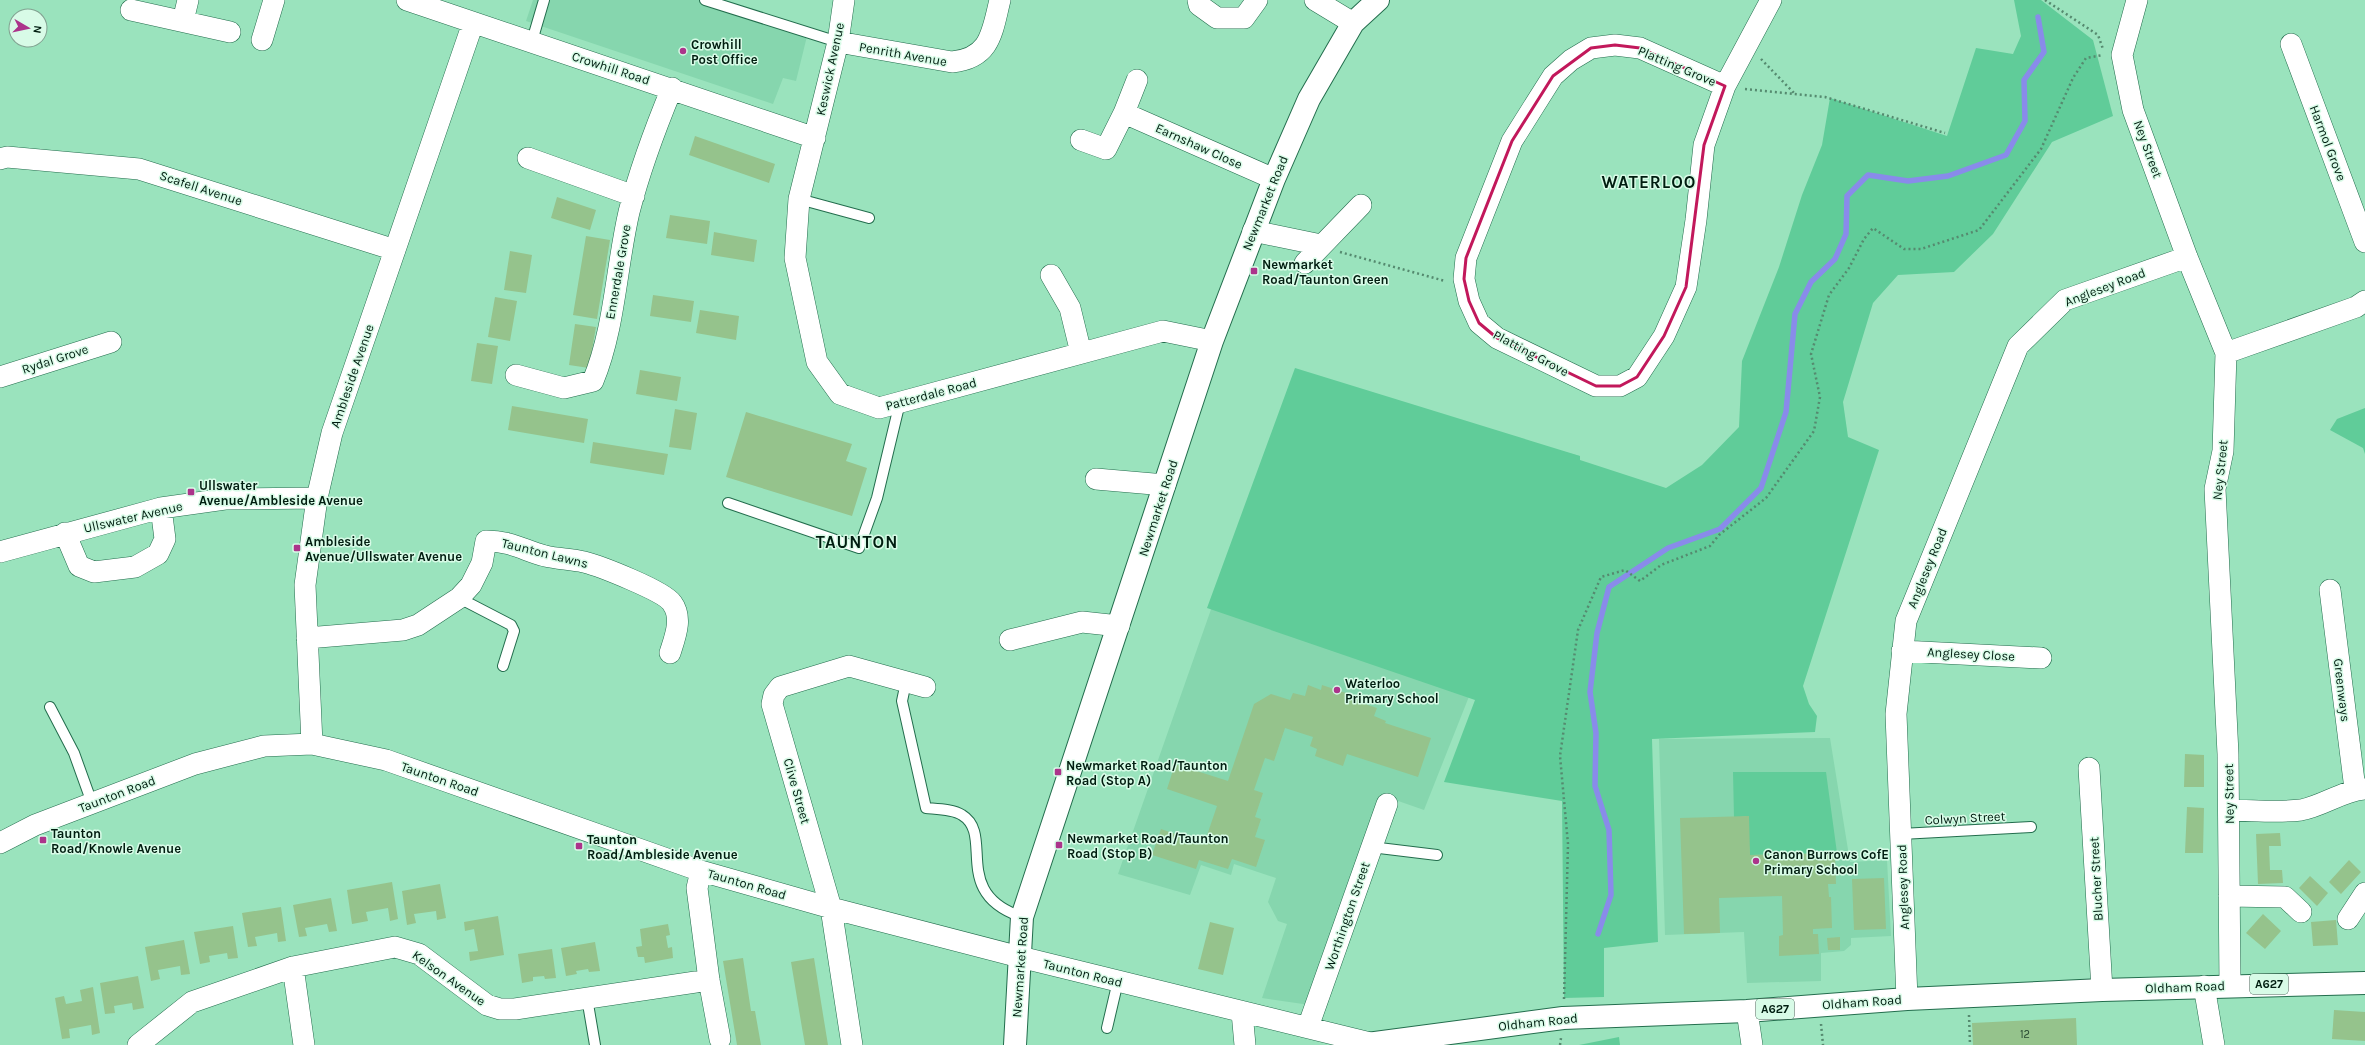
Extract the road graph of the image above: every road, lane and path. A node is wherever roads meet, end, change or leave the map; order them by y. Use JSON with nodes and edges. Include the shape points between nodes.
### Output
{"nodes":[{"id":1,"x":188,"y":0,"type":"edge"},
{"id":2,"x":274,"y":0,"type":"edge"},
{"id":3,"x":407,"y":0,"type":"edge"},
{"id":4,"x":544,"y":0,"type":"edge"},
{"id":5,"x":705,"y":0,"type":"edge"},
{"id":6,"x":844,"y":0,"type":"edge"},
{"id":7,"x":1000,"y":0,"type":"edge"},
{"id":8,"x":1198,"y":0,"type":"edge"},
{"id":9,"x":1256,"y":0,"type":"edge"},
{"id":10,"x":1315,"y":0,"type":"edge"},
{"id":11,"x":1378,"y":0,"type":"edge"},
{"id":12,"x":1771,"y":0,"type":"edge"},
{"id":13,"x":2045,"y":0,"type":"edge"},
{"id":14,"x":2137,"y":0,"type":"edge"},
{"id":15,"x":131,"y":10,"type":"dead end"},
{"id":16,"x":183,"y":21,"type":"junction"},
{"id":17,"x":1352,"y":22,"type":"junction"},
{"id":18,"x":473,"y":23,"type":"junction"},
{"id":19,"x":230,"y":32,"type":"dead end"},
{"id":20,"x":262,"y":40,"type":"dead end"},
{"id":21,"x":532,"y":41,"type":"junction"},
{"id":22,"x":838,"y":42,"type":"junction"},
{"id":23,"x":1747,"y":44,"type":"junction"},
{"id":24,"x":2291,"y":44,"type":"dead end"},
{"id":25,"x":1137,"y":80,"type":"dead end"},
{"id":26,"x":1725,"y":86,"type":"junction"},
{"id":27,"x":672,"y":88,"type":"junction"},
{"id":28,"x":1794,"y":94,"type":"junction"},
{"id":29,"x":1124,"y":113,"type":"junction"},
{"id":30,"x":1945,"y":133,"type":"dead end"},
{"id":31,"x":815,"y":138,"type":"junction"},
{"id":32,"x":1081,"y":140,"type":"dead end"},
{"id":33,"x":528,"y":158,"type":"dead end"},
{"id":34,"x":0,"y":159,"type":"edge"},
{"id":35,"x":1274,"y":179,"type":"junction"},
{"id":36,"x":634,"y":196,"type":"junction"},
{"id":37,"x":798,"y":199,"type":"junction"},
{"id":38,"x":1361,"y":205,"type":"dead end"},
{"id":39,"x":869,"y":218,"type":"dead end"},
{"id":40,"x":1253,"y":231,"type":"junction"},
{"id":41,"x":2365,"y":242,"type":"edge"},
{"id":42,"x":1321,"y":245,"type":"junction"},
{"id":43,"x":395,"y":250,"type":"junction"},
{"id":44,"x":2187,"y":256,"type":"junction"},
{"id":45,"x":1305,"y":262,"type":"dead end"},
{"id":46,"x":1051,"y":275,"type":"dead end"},
{"id":47,"x":1465,"y":283,"type":"junction"},
{"id":48,"x":2365,"y":301,"type":"edge"},
{"id":49,"x":1212,"y":341,"type":"junction"},
{"id":50,"x":111,"y":342,"type":"dead end"},
{"id":51,"x":1081,"y":353,"type":"junction"},
{"id":52,"x":2226,"y":353,"type":"junction"},
{"id":53,"x":516,"y":375,"type":"dead end"},
{"id":54,"x":0,"y":377,"type":"edge"},
{"id":55,"x":900,"y":402,"type":"junction"},
{"id":56,"x":1096,"y":478,"type":"dead end"},
{"id":57,"x":1165,"y":485,"type":"junction"},
{"id":58,"x":317,"y":498,"type":"junction"},
{"id":59,"x":728,"y":503,"type":"dead end"},
{"id":60,"x":161,"y":508,"type":"junction"},
{"id":61,"x":65,"y":533,"type":"junction"},
{"id":62,"x":0,"y":552,"type":"edge"},
{"id":63,"x":2330,"y":590,"type":"dead end"},
{"id":64,"x":459,"y":598,"type":"junction"},
{"id":65,"x":1119,"y":626,"type":"junction"},
{"id":66,"x":307,"y":638,"type":"junction"},
{"id":67,"x":1010,"y":640,"type":"dead end"},
{"id":68,"x":1902,"y":651,"type":"junction"},
{"id":69,"x":670,"y":653,"type":"dead end"},
{"id":70,"x":2041,"y":658,"type":"dead end"},
{"id":71,"x":503,"y":666,"type":"dead end"},
{"id":72,"x":906,"y":682,"type":"junction"},
{"id":73,"x":925,"y":687,"type":"dead end"},
{"id":74,"x":50,"y":707,"type":"dead end"},
{"id":75,"x":312,"y":744,"type":"junction"},
{"id":76,"x":2089,"y":768,"type":"dead end"},
{"id":77,"x":2360,"y":789,"type":"edge"},
{"id":78,"x":92,"y":803,"type":"junction"},
{"id":79,"x":1387,"y":804,"type":"dead end"},
{"id":80,"x":2229,"y":810,"type":"junction"},
{"id":81,"x":2031,"y":827,"type":"dead end"},
{"id":82,"x":1901,"y":834,"type":"junction"},
{"id":83,"x":0,"y":844,"type":"edge"},
{"id":84,"x":1372,"y":847,"type":"junction"},
{"id":85,"x":1437,"y":855,"type":"dead end"},
{"id":86,"x":701,"y":870,"type":"junction"},
{"id":87,"x":2365,"y":893,"type":"edge"},
{"id":88,"x":2229,"y":896,"type":"junction"},
{"id":89,"x":831,"y":908,"type":"junction"},
{"id":90,"x":2301,"y":912,"type":"dead end"},
{"id":91,"x":1022,"y":917,"type":"junction"},
{"id":92,"x":2348,"y":919,"type":"dead end"},
{"id":93,"x":1020,"y":957,"type":"junction"},
{"id":94,"x":293,"y":967,"type":"junction"},
{"id":95,"x":709,"y":980,"type":"junction"},
{"id":96,"x":1118,"y":982,"type":"junction"},
{"id":97,"x":2365,"y":983,"type":"edge"},
{"id":98,"x":2230,"y":985,"type":"junction"},
{"id":99,"x":2204,"y":986,"type":"junction"},
{"id":100,"x":2102,"y":990,"type":"junction"},
{"id":101,"x":1968,"y":996,"type":"junction"},
{"id":102,"x":587,"y":998,"type":"junction"},
{"id":103,"x":1907,"y":999,"type":"junction"},
{"id":104,"x":1747,"y":1011,"type":"junction"},
{"id":105,"x":1242,"y":1012,"type":"junction"},
{"id":106,"x":1563,"y":1018,"type":"junction"},
{"id":107,"x":1308,"y":1027,"type":"junction"},
{"id":108,"x":1107,"y":1028,"type":"dead end"},
{"id":109,"x":720,"y":1039,"type":"dead end"},
{"id":110,"x":1365,"y":1044,"type":"edge"},
{"id":111,"x":138,"y":1045,"type":"edge"},
{"id":112,"x":304,"y":1045,"type":"edge"},
{"id":113,"x":595,"y":1045,"type":"edge"},
{"id":114,"x":852,"y":1045,"type":"edge"},
{"id":115,"x":1015,"y":1045,"type":"edge"},
{"id":116,"x":1245,"y":1045,"type":"edge"},
{"id":117,"x":1752,"y":1045,"type":"edge"},
{"id":118,"x":1970,"y":1045,"type":"edge"},
{"id":119,"x":2214,"y":1045,"type":"edge"}],
"edges":[{"from":1,"to":16,"type":"street"},
{"from":2,"to":20,"type":"street"},
{"from":3,"to":18,"type":"street","name":"Crowhill Road"},
{"from":4,"to":21,"type":"lane"},
{"from":5,"to":22,"type":"lane"},
{"from":6,"to":22,"type":"street","name":"Keswick Avenue"},
{"from":7,"to":22,"type":"street","name":"Penrith Avenue","via":[[992,36],[983,50],[964,61],[952,62]]},
{"from":8,"to":9,"type":"street","via":[[1198,5],[1217,18],[1244,18]]},
{"from":10,"to":17,"type":"street"},
{"from":11,"to":17,"type":"main road","name":"Newmarket Road"},
{"from":12,"to":23,"type":"street","name":"Platting Grove"},
{"from":13,"to":106,"type":"path","via":[[2098,35],[2106,55],[2086,58],[2072,78],[2041,149],[1980,230],[1921,249],[1904,249],[1873,228],[1829,295],[1810,354],[1820,397],[1814,431],[1766,498],[1719,535],[1710,546],[1661,565],[1640,581],[1625,570],[1601,577],[1578,630],[1560,756],[1568,844]]},
{"from":14,"to":44,"type":"street","name":"Ney Street","via":[[2122,55],[2133,110]]},
{"from":15,"to":16,"type":"street"},
{"from":16,"to":19,"type":"street"},
{"from":17,"to":35,"type":"main road","name":"Newmarket Road","via":[[1309,99]]},
{"from":18,"to":21,"type":"street","name":"Crowhill Road"},
{"from":18,"to":43,"type":"street","name":"Ambleside Avenue"},
{"from":21,"to":27,"type":"street","name":"Crowhill Road"},
{"from":22,"to":31,"type":"street","name":"Keswick Avenue"},
{"from":23,"to":26,"type":"street","name":"Platting Grove"},
{"from":23,"to":28,"type":"path"},
{"from":24,"to":41,"type":"street","name":"Harmol Grove"},
{"from":25,"to":29,"type":"street"},
{"from":26,"to":28,"type":"path"},
{"from":26,"to":47,"type":"street","name":"Platting Grove","via":[[1640,48],[1615,45],[1591,48],[1571,60],[1553,76],[1512,141],[1466,258]]},
{"from":26,"to":47,"type":"street","name":"Platting Grove","via":[[1704,144],[1686,287],[1664,336],[1638,376],[1620,386],[1596,386],[1497,338],[1480,323],[1469,301]]},
{"from":27,"to":31,"type":"street","name":"Crowhill Road"},
{"from":27,"to":36,"type":"street","name":"Ennerdale Grove","via":[[650,141]]},
{"from":28,"to":30,"type":"path","via":[[1825,97]]},
{"from":29,"to":32,"type":"street","via":[[1106,149]]},
{"from":29,"to":35,"type":"street","name":"Earnshaw Close"},
{"from":31,"to":37,"type":"street","name":"Patterdale Road"},
{"from":33,"to":36,"type":"street"},
{"from":34,"to":43,"type":"street","name":"Scafell Avenue","via":[[6,157],[139,169]]},
{"from":35,"to":40,"type":"main road","name":"Newmarket Road"},
{"from":36,"to":53,"type":"street","name":"Ennerdale Grove","via":[[603,358],[593,382],[564,388]]},
{"from":37,"to":39,"type":"lane"},
{"from":37,"to":55,"type":"street","name":"Patterdale Road","via":[[795,258],[816,362],[840,394],[879,408]]},
{"from":38,"to":42,"type":"street"},
{"from":40,"to":42,"type":"street"},
{"from":40,"to":49,"type":"main road","name":"Newmarket Road"},
{"from":42,"to":45,"type":"street"},
{"from":42,"to":47,"type":"path","via":[[1452,283]]},
{"from":43,"to":58,"type":"street","name":"Ambleside Avenue","via":[[332,433]]},
{"from":44,"to":52,"type":"street","name":"Ney Street"},
{"from":44,"to":68,"type":"street","name":"Anglesey Road","via":[[2065,300],[2018,346],[1906,621]]},
{"from":46,"to":51,"type":"street","via":[[1070,308]]},
{"from":48,"to":52,"type":"street","via":[[2356,307]]},
{"from":49,"to":51,"type":"street","name":"Patterdale Road","via":[[1163,331]]},
{"from":49,"to":57,"type":"main road","name":"Newmarket Road"},
{"from":50,"to":54,"type":"street","name":"Rydal Grove"},
{"from":51,"to":55,"type":"street","name":"Patterdale Road"},
{"from":52,"to":80,"type":"street","name":"Ney Street","via":[[2222,451],[2215,490]]},
{"from":55,"to":59,"type":"lane","via":[[877,498],[859,548]]},
{"from":56,"to":57,"type":"street"},
{"from":57,"to":65,"type":"main road","name":"Newmarket Road"},
{"from":58,"to":60,"type":"street","name":"Ullswater Avenue","via":[[225,499]]},
{"from":58,"to":66,"type":"street","name":"Ambleside Avenue","via":[[305,585]]},
{"from":60,"to":61,"type":"street","name":"Ullswater Avenue"},
{"from":60,"to":61,"type":"street","via":[[164,540],[158,554],[135,567],[94,572],[78,566]]},
{"from":61,"to":62,"type":"street","name":"Ullswater Avenue"},
{"from":63,"to":77,"type":"street","name":"Greenways"},
{"from":64,"to":66,"type":"street","name":"Taunton Lawns","via":[[418,625],[403,630]]},
{"from":64,"to":69,"type":"street","name":"Taunton Lawns","via":[[471,585],[479,568],[486,541],[513,544],[544,556],[585,562],[660,592],[672,603],[677,614],[677,630]]},
{"from":64,"to":71,"type":"lane","via":[[511,625],[514,631]]},
{"from":65,"to":67,"type":"street","via":[[1082,622]]},
{"from":65,"to":91,"type":"main road","name":"Newmarket Road"},
{"from":66,"to":75,"type":"street","name":"Ambleside Avenue"},
{"from":68,"to":70,"type":"street","name":"Anglesey Close"},
{"from":68,"to":82,"type":"street","name":"Anglesey Road","via":[[1896,714]]},
{"from":72,"to":73,"type":"street","name":"Clive Street"},
{"from":72,"to":89,"type":"street","name":"Clive Street","via":[[849,666],[780,687],[774,695],[772,704]]},
{"from":72,"to":91,"type":"lane","via":[[902,701],[926,808],[961,814],[969,821],[983,889],[989,899],[1004,911]]},
{"from":74,"to":78,"type":"lane","via":[[74,753]]},
{"from":75,"to":78,"type":"street","name":"Taunton Road","via":[[264,746],[195,764]]},
{"from":75,"to":86,"type":"street","name":"Taunton Road","via":[[386,760]]},
{"from":76,"to":100,"type":"street","name":"Blucher Street"},
{"from":77,"to":80,"type":"street","via":[[2300,810]]},
{"from":78,"to":83,"type":"street","name":"Taunton Road","via":[[34,825]]},
{"from":79,"to":84,"type":"street","name":"Worthington Street"},
{"from":80,"to":88,"type":"street","name":"Ney Street"},
{"from":81,"to":82,"type":"lane","name":"Colwyn Street"},
{"from":82,"to":103,"type":"street","name":"Anglesey Road"},
{"from":84,"to":85,"type":"lane"},
{"from":84,"to":107,"type":"street","name":"Worthington Street"},
{"from":86,"to":89,"type":"street","name":"Taunton Road"},
{"from":86,"to":95,"type":"street","via":[[697,888]]},
{"from":87,"to":92,"type":"street"},
{"from":88,"to":90,"type":"street","via":[[2284,896]]},
{"from":88,"to":98,"type":"street","name":"Ney Street"},
{"from":89,"to":93,"type":"street","name":"Taunton Road"},
{"from":89,"to":114,"type":"street","name":"Clive Street"},
{"from":91,"to":93,"type":"main road","name":"Newmarket Road"},
{"from":93,"to":96,"type":"street","name":"Taunton Road"},
{"from":93,"to":115,"type":"main road","name":"Newmarket Road"},
{"from":94,"to":102,"type":"street","name":"Kelson Avenue","via":[[395,947],[419,954],[487,1005],[500,1009]]},
{"from":94,"to":111,"type":"street","name":"Kelson Avenue","via":[[192,1002]]},
{"from":94,"to":112,"type":"street"},
{"from":95,"to":102,"type":"street","name":"Kelson Avenue"},
{"from":95,"to":109,"type":"street"},
{"from":96,"to":105,"type":"street","name":"Taunton Road"},
{"from":96,"to":108,"type":"lane"},
{"from":97,"to":98,"type":"main road","name":"Oldham Road","number":"A627"},
{"from":98,"to":99,"type":"main road","name":"Oldham Road","number":"A627"},
{"from":99,"to":100,"type":"main road","name":"Oldham Road","number":"A627"},
{"from":99,"to":119,"type":"street"},
{"from":100,"to":101,"type":"main road","name":"Oldham Road","number":"A627"},
{"from":101,"to":103,"type":"main road","name":"Oldham Road","number":"A627"},
{"from":101,"to":118,"type":"path"},
{"from":102,"to":113,"type":"lane"},
{"from":103,"to":104,"type":"main road","name":"Oldham Road","number":"A627"},
{"from":104,"to":106,"type":"main road","name":"Oldham Road","number":"A627"},
{"from":104,"to":117,"type":"street"},
{"from":105,"to":107,"type":"street","name":"Taunton Road"},
{"from":105,"to":116,"type":"street"},
{"from":106,"to":110,"type":"main road","name":"Oldham Road","number":"A627"},
{"from":107,"to":110,"type":"street","name":"Taunton Road"}]}
